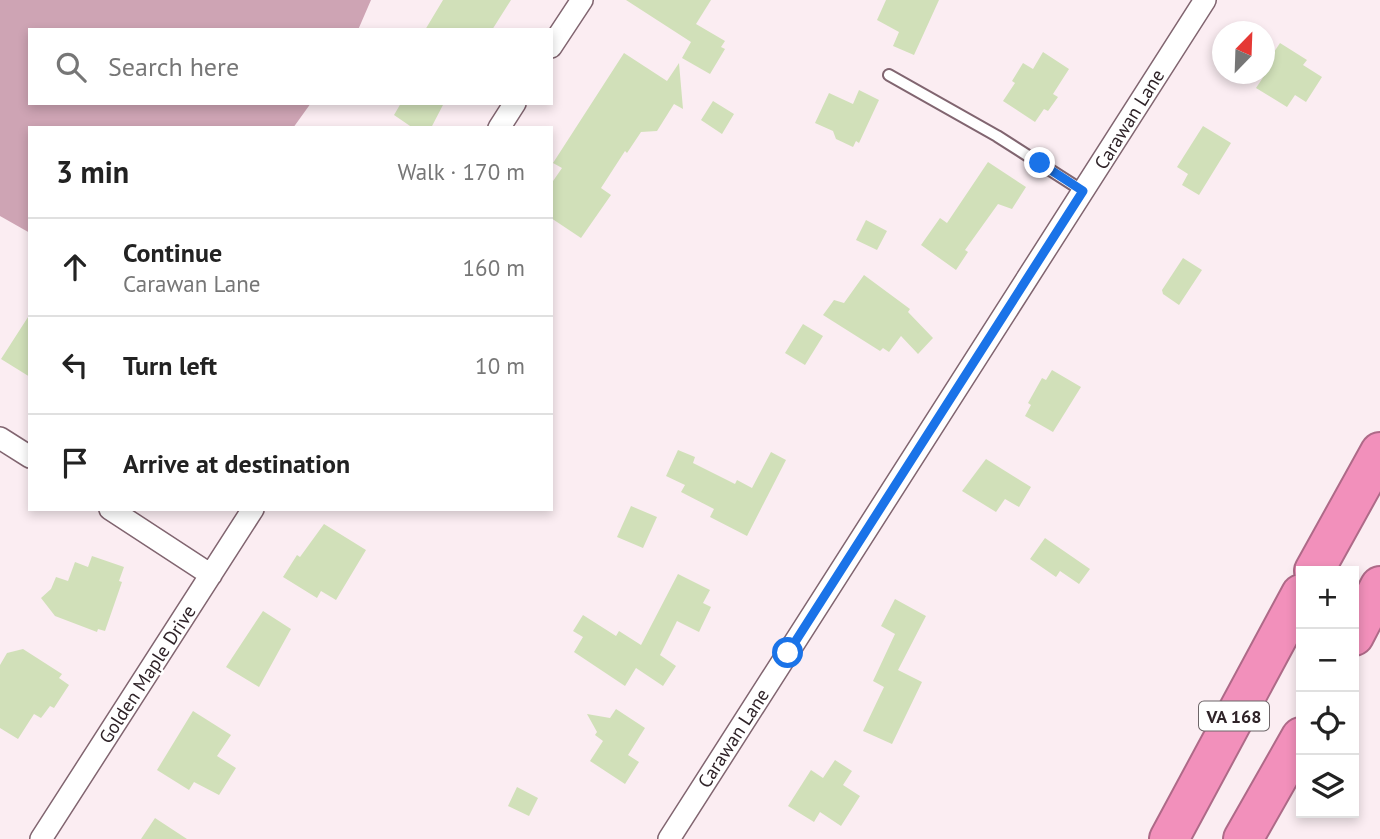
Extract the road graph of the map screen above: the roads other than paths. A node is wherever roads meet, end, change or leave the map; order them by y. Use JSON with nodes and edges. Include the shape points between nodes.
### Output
{"nodes":[{"id":1,"x":582,"y":0,"type":"edge"},
{"id":2,"x":1205,"y":0,"type":"edge"},
{"id":3,"x":553,"y":44,"type":"edge"},
{"id":4,"x":889,"y":75,"type":"dead end"},
{"id":5,"x":514,"y":105,"type":"edge"},
{"id":6,"x":500,"y":126,"type":"edge"},
{"id":7,"x":1083,"y":191,"type":"junction"},
{"id":8,"x":0,"y":438,"type":"edge"},
{"id":9,"x":1380,"y":452,"type":"edge"},
{"id":10,"x":28,"y":456,"type":"edge"},
{"id":11,"x":113,"y":511,"type":"edge"},
{"id":12,"x":252,"y":511,"type":"edge"},
{"id":13,"x":1317,"y":566,"type":"edge"},
{"id":14,"x":211,"y":575,"type":"junction"},
{"id":15,"x":1380,"y":586,"type":"edge"},
{"id":16,"x":1296,"y":603,"type":"edge"},
{"id":17,"x":1358,"y":629,"type":"edge"},
{"id":18,"x":1296,"y":746,"type":"edge"},
{"id":19,"x":41,"y":839,"type":"edge"},
{"id":20,"x":669,"y":839,"type":"edge"},
{"id":21,"x":1169,"y":839,"type":"edge"},
{"id":22,"x":1243,"y":839,"type":"edge"}],
"edges":[{"from":1,"to":3,"type":"street"},
{"from":2,"to":7,"type":"street","name":"Carawan Lane"},
{"from":4,"to":7,"type":"lane"},
{"from":5,"to":6,"type":"street"},
{"from":7,"to":20,"type":"street","name":"Carawan Lane"},
{"from":8,"to":10,"type":"street"},
{"from":9,"to":13,"type":"highway"},
{"from":11,"to":14,"type":"street"},
{"from":12,"to":14,"type":"street","name":"Golden Maple Drive"},
{"from":14,"to":19,"type":"street","name":"Golden Maple Drive"},
{"from":15,"to":17,"type":"highway"},
{"from":16,"to":21,"type":"highway","number":"VA 168"},
{"from":18,"to":22,"type":"highway"}]}
